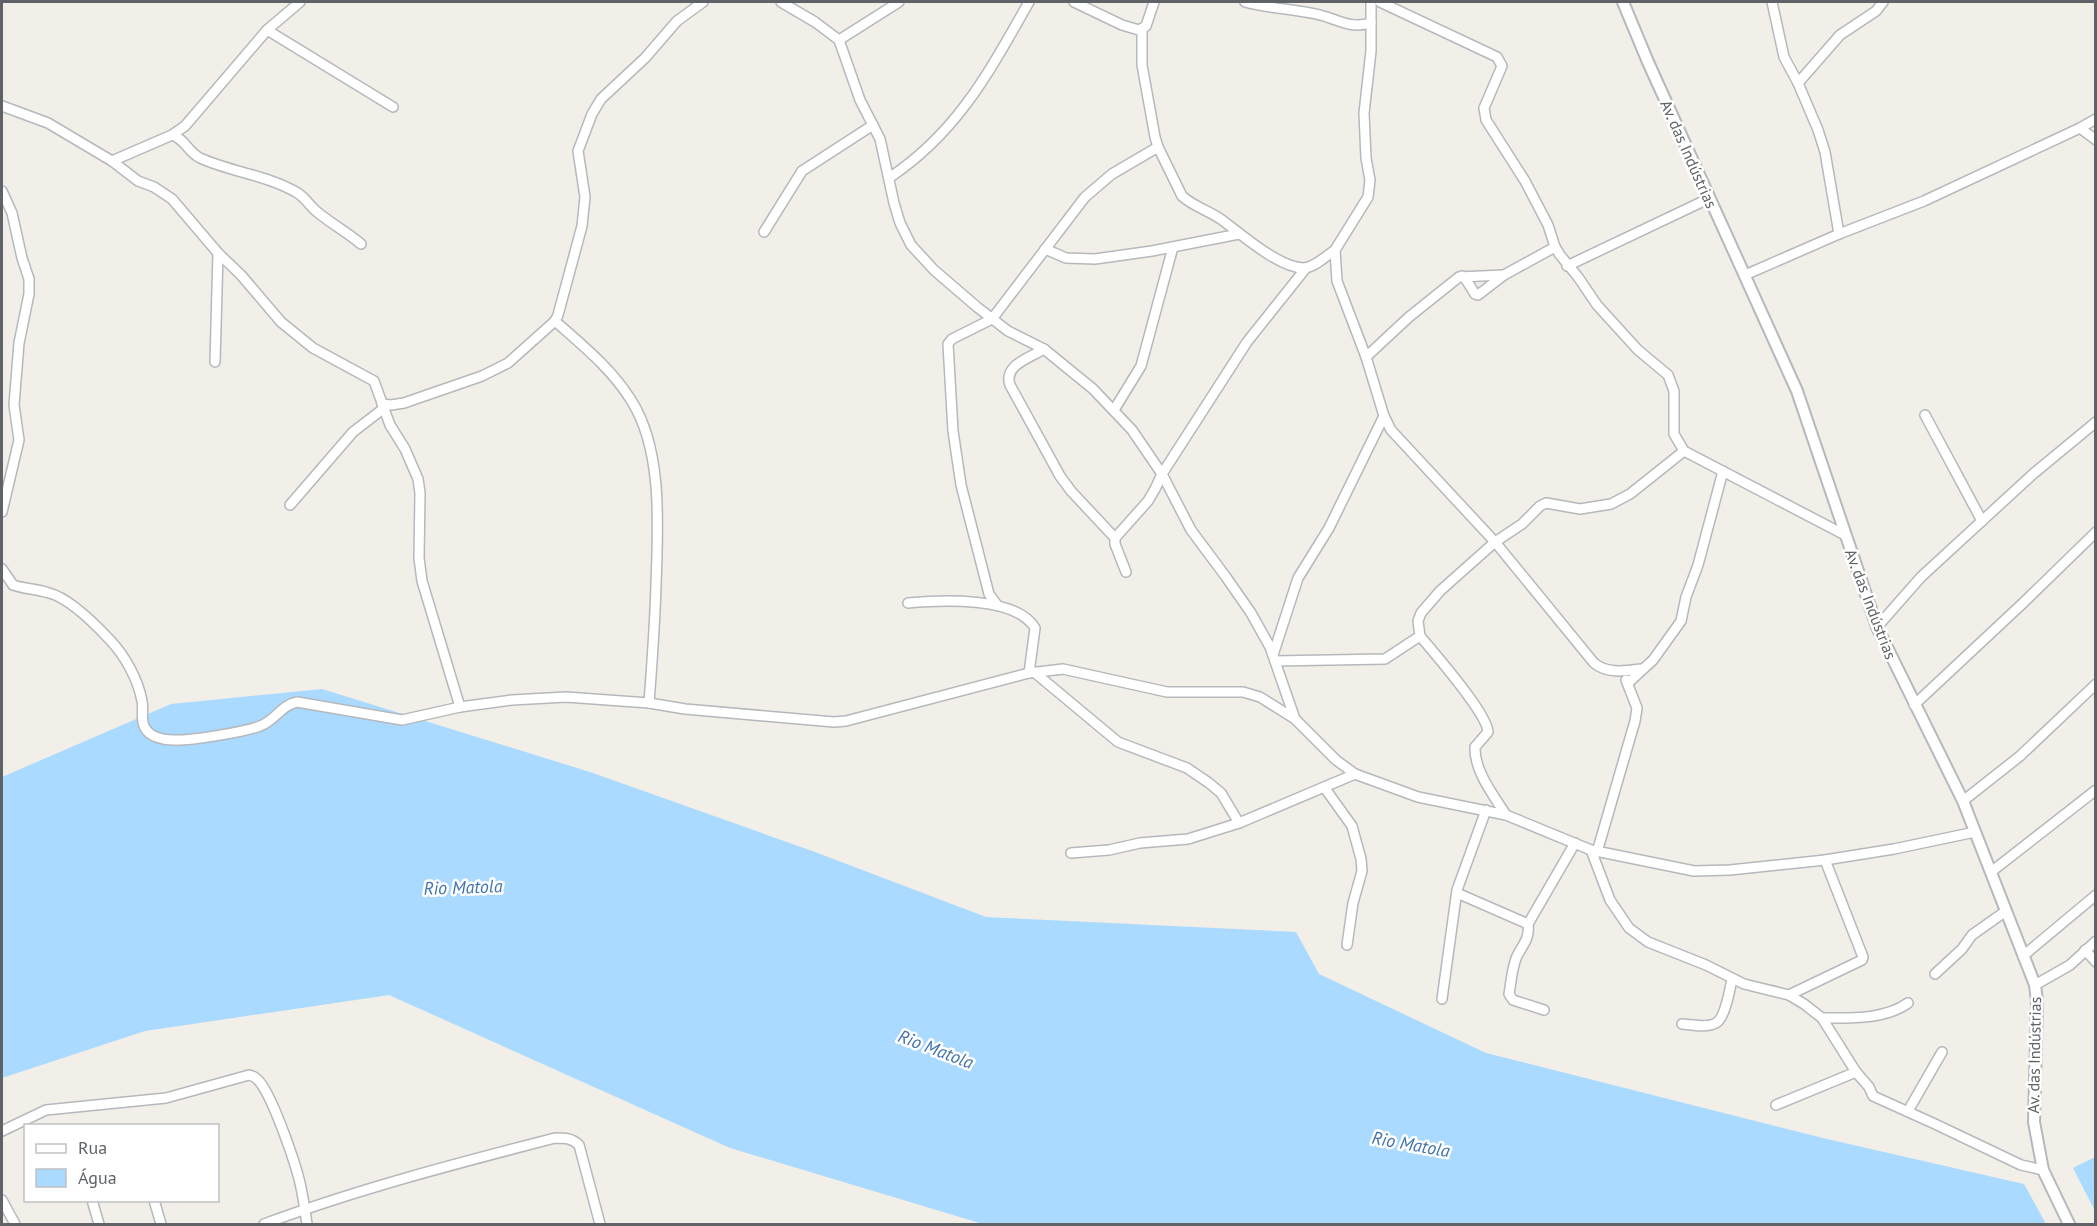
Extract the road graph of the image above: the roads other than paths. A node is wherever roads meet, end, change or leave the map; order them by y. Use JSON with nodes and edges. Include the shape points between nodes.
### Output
{"nodes":[{"id":1,"x":300,"y":2,"type":"edge"},
{"id":2,"x":703,"y":2,"type":"edge"},
{"id":3,"x":781,"y":2,"type":"edge"},
{"id":4,"x":899,"y":2,"type":"edge"},
{"id":5,"x":1029,"y":2,"type":"edge"},
{"id":6,"x":1074,"y":2,"type":"edge"},
{"id":7,"x":1154,"y":2,"type":"edge"},
{"id":8,"x":1245,"y":2,"type":"edge"},
{"id":9,"x":1371,"y":2,"type":"edge"},
{"id":10,"x":1380,"y":2,"type":"edge"},
{"id":11,"x":1623,"y":2,"type":"edge"},
{"id":12,"x":1772,"y":2,"type":"edge"},
{"id":13,"x":1883,"y":2,"type":"edge"},
{"id":14,"x":1371,"y":23,"type":"junction"},
{"id":15,"x":267,"y":30,"type":"junction"},
{"id":16,"x":1142,"y":30,"type":"junction"},
{"id":17,"x":839,"y":40,"type":"junction"},
{"id":18,"x":1798,"y":83,"type":"junction"},
{"id":19,"x":2,"y":106,"type":"edge"},
{"id":20,"x":393,"y":107,"type":"dead end"},
{"id":21,"x":2096,"y":119,"type":"edge"},
{"id":22,"x":873,"y":125,"type":"junction"},
{"id":23,"x":2080,"y":128,"type":"junction"},
{"id":24,"x":172,"y":135,"type":"junction"},
{"id":25,"x":2096,"y":140,"type":"edge"},
{"id":26,"x":1158,"y":147,"type":"junction"},
{"id":27,"x":112,"y":161,"type":"junction"},
{"id":28,"x":889,"y":178,"type":"junction"},
{"id":29,"x":2,"y":191,"type":"edge"},
{"id":30,"x":1710,"y":198,"type":"junction"},
{"id":31,"x":764,"y":232,"type":"dead end"},
{"id":32,"x":1239,"y":234,"type":"junction"},
{"id":33,"x":1839,"y":234,"type":"junction"},
{"id":34,"x":362,"y":244,"type":"dead end"},
{"id":35,"x":1173,"y":247,"type":"junction"},
{"id":36,"x":1555,"y":247,"type":"junction"},
{"id":37,"x":1045,"y":249,"type":"junction"},
{"id":38,"x":1335,"y":250,"type":"junction"},
{"id":39,"x":218,"y":253,"type":"junction"},
{"id":40,"x":1567,"y":266,"type":"junction"},
{"id":41,"x":1306,"y":268,"type":"junction"},
{"id":42,"x":1504,"y":275,"type":"junction"},
{"id":43,"x":1745,"y":275,"type":"junction"},
{"id":44,"x":1462,"y":276,"type":"junction"},
{"id":45,"x":992,"y":319,"type":"junction"},
{"id":46,"x":555,"y":321,"type":"junction"},
{"id":47,"x":1044,"y":349,"type":"junction"},
{"id":48,"x":1366,"y":357,"type":"junction"},
{"id":49,"x":215,"y":362,"type":"dead end"},
{"id":50,"x":383,"y":407,"type":"junction"},
{"id":51,"x":1114,"y":410,"type":"junction"},
{"id":52,"x":1924,"y":415,"type":"dead end"},
{"id":53,"x":1384,"y":416,"type":"junction"},
{"id":54,"x":2096,"y":422,"type":"edge"},
{"id":55,"x":1684,"y":451,"type":"junction"},
{"id":56,"x":1724,"y":471,"type":"junction"},
{"id":57,"x":1162,"y":474,"type":"junction"},
{"id":58,"x":290,"y":505,"type":"dead end"},
{"id":59,"x":2,"y":512,"type":"edge"},
{"id":60,"x":1982,"y":521,"type":"junction"},
{"id":61,"x":2096,"y":532,"type":"edge"},
{"id":62,"x":1845,"y":535,"type":"junction"},
{"id":63,"x":1115,"y":538,"type":"junction"},
{"id":64,"x":1495,"y":542,"type":"junction"},
{"id":65,"x":2,"y":569,"type":"edge"},
{"id":66,"x":1126,"y":573,"type":"dead end"},
{"id":67,"x":908,"y":603,"type":"dead end"},
{"id":68,"x":998,"y":606,"type":"junction"},
{"id":69,"x":1877,"y":627,"type":"junction"},
{"id":70,"x":1420,"y":636,"type":"junction"},
{"id":71,"x":1274,"y":658,"type":"junction"},
{"id":72,"x":1641,"y":669,"type":"junction"},
{"id":73,"x":1618,"y":671,"type":"junction"},
{"id":74,"x":1032,"y":672,"type":"junction"},
{"id":75,"x":1628,"y":682,"type":"junction"},
{"id":76,"x":2096,"y":684,"type":"edge"},
{"id":77,"x":649,"y":703,"type":"junction"},
{"id":78,"x":1914,"y":705,"type":"junction"},
{"id":79,"x":460,"y":707,"type":"junction"},
{"id":80,"x":1295,"y":719,"type":"junction"},
{"id":81,"x":1355,"y":774,"type":"junction"},
{"id":82,"x":1324,"y":788,"type":"junction"},
{"id":83,"x":2096,"y":790,"type":"edge"},
{"id":84,"x":1963,"y":801,"type":"junction"},
{"id":85,"x":1486,"y":810,"type":"junction"},
{"id":86,"x":1506,"y":815,"type":"junction"},
{"id":87,"x":1239,"y":823,"type":"junction"},
{"id":88,"x":1975,"y":832,"type":"junction"},
{"id":89,"x":1575,"y":843,"type":"junction"},
{"id":90,"x":1594,"y":851,"type":"junction"},
{"id":91,"x":1071,"y":853,"type":"dead end"},
{"id":92,"x":1825,"y":860,"type":"junction"},
{"id":93,"x":1990,"y":873,"type":"junction"},
{"id":94,"x":1457,"y":893,"type":"junction"},
{"id":95,"x":2096,"y":895,"type":"edge"},
{"id":96,"x":2006,"y":911,"type":"junction"},
{"id":97,"x":1528,"y":924,"type":"junction"},
{"id":98,"x":2096,"y":941,"type":"edge"},
{"id":99,"x":1347,"y":945,"type":"dead end"},
{"id":100,"x":2085,"y":950,"type":"junction"},
{"id":101,"x":2023,"y":956,"type":"junction"},
{"id":102,"x":2096,"y":962,"type":"edge"},
{"id":103,"x":1935,"y":974,"type":"dead end"},
{"id":104,"x":1732,"y":979,"type":"junction"},
{"id":105,"x":2035,"y":986,"type":"junction"},
{"id":106,"x":1789,"y":995,"type":"junction"},
{"id":107,"x":1442,"y":999,"type":"dead end"},
{"id":108,"x":1908,"y":1003,"type":"dead end"},
{"id":109,"x":1544,"y":1010,"type":"dead end"},
{"id":110,"x":1822,"y":1018,"type":"junction"},
{"id":111,"x":1682,"y":1024,"type":"dead end"},
{"id":112,"x":1942,"y":1052,"type":"dead end"},
{"id":113,"x":1856,"y":1072,"type":"junction"},
{"id":114,"x":1776,"y":1106,"type":"dead end"},
{"id":115,"x":1908,"y":1111,"type":"junction"},
{"id":116,"x":2,"y":1131,"type":"edge"},
{"id":117,"x":2043,"y":1170,"type":"junction"},
{"id":118,"x":2,"y":1200,"type":"edge"},
{"id":119,"x":93,"y":1202,"type":"edge"},
{"id":120,"x":155,"y":1202,"type":"edge"},
{"id":121,"x":305,"y":1209,"type":"junction"},
{"id":122,"x":2067,"y":1220,"type":"edge"},
{"id":123,"x":15,"y":1224,"type":"edge"},
{"id":124,"x":99,"y":1224,"type":"edge"},
{"id":125,"x":161,"y":1224,"type":"edge"},
{"id":126,"x":264,"y":1224,"type":"edge"},
{"id":127,"x":307,"y":1224,"type":"edge"},
{"id":128,"x":600,"y":1224,"type":"edge"}],
"edges":[{"from":1,"to":15,"type":"street"},
{"from":2,"to":46,"type":"street","via":[[677,21],[601,99],[592,114],[578,151],[585,197],[582,226]]},
{"from":3,"to":17,"type":"street"},
{"from":4,"to":17,"type":"street"},
{"from":5,"to":28,"type":"street","via":[[970,101],[937,140]]},
{"from":6,"to":16,"type":"street"},
{"from":7,"to":16,"type":"street"},
{"from":8,"to":14,"type":"street","via":[[1320,15],[1351,26]]},
{"from":9,"to":14,"type":"street"},
{"from":10,"to":36,"type":"street","via":[[1501,61],[1484,108],[1486,120],[1525,181]]},
{"from":11,"to":30,"type":"street","name":"Av. das Indústrias"},
{"from":12,"to":18,"type":"street","via":[[1781,48]]},
{"from":13,"to":18,"type":"street","via":[[1840,35]]},
{"from":14,"to":38,"type":"street","via":[[1364,113],[1368,197]]},
{"from":15,"to":20,"type":"street"},
{"from":15,"to":24,"type":"street","via":[[197,114]]},
{"from":16,"to":26,"type":"street","via":[[1142,65]]},
{"from":17,"to":22,"type":"street"},
{"from":18,"to":33,"type":"street","via":[[1825,152]]},
{"from":19,"to":27,"type":"street","via":[[48,123]]},
{"from":21,"to":23,"type":"street"},
{"from":22,"to":28,"type":"street"},
{"from":22,"to":31,"type":"street","via":[[806,167]]},
{"from":23,"to":25,"type":"street"},
{"from":23,"to":33,"type":"street","via":[[1924,201]]},
{"from":24,"to":27,"type":"street"},
{"from":24,"to":34,"type":"street","via":[[201,158],[298,193]]},
{"from":26,"to":32,"type":"street","via":[[1182,196]]},
{"from":26,"to":37,"type":"street","via":[[1112,174],[1085,197]]},
{"from":27,"to":39,"type":"street","via":[[133,178],[172,199]]},
{"from":28,"to":45,"type":"street","via":[[900,223],[911,245]]},
{"from":29,"to":59,"type":"street","via":[[12,213],[29,279],[14,405],[19,440]]},
{"from":30,"to":40,"type":"street"},
{"from":30,"to":43,"type":"street","name":"Av. das Indústrias"},
{"from":32,"to":35,"type":"street"},
{"from":32,"to":41,"type":"street","via":[[1284,261]]},
{"from":33,"to":43,"type":"street"},
{"from":35,"to":37,"type":"street","via":[[1077,260]]},
{"from":35,"to":51,"type":"street","via":[[1141,366]]},
{"from":36,"to":40,"type":"street"},
{"from":36,"to":42,"type":"street"},
{"from":37,"to":45,"type":"street"},
{"from":38,"to":41,"type":"street"},
{"from":38,"to":48,"type":"street","via":[[1337,281]]},
{"from":39,"to":49,"type":"street"},
{"from":39,"to":50,"type":"street","via":[[281,322],[307,344],[374,381]]},
{"from":40,"to":55,"type":"street","via":[[1638,350],[1668,375],[1674,391],[1674,435]]},
{"from":41,"to":57,"type":"street","via":[[1247,342]]},
{"from":42,"to":44,"type":"street"},
{"from":42,"to":44,"type":"street","via":[[1478,295]]},
{"from":43,"to":62,"type":"street","name":"Av. das Indústrias","via":[[1797,391]]},
{"from":44,"to":48,"type":"street","via":[[1449,283]]},
{"from":45,"to":47,"type":"street"},
{"from":45,"to":68,"type":"street","via":[[952,339],[947,349],[953,431],[962,485],[989,594]]},
{"from":46,"to":50,"type":"street","via":[[508,363],[482,376]]},
{"from":46,"to":77,"type":"street","via":[[619,382],[633,402],[647,436],[658,512]]},
{"from":47,"to":51,"type":"street"},
{"from":47,"to":63,"type":"street","via":[[1012,368],[1010,385],[1060,476]]},
{"from":48,"to":53,"type":"street"},
{"from":50,"to":58,"type":"street","via":[[353,432]]},
{"from":50,"to":79,"type":"street","via":[[418,479],[422,581]]},
{"from":51,"to":57,"type":"street"},
{"from":52,"to":60,"type":"street"},
{"from":53,"to":64,"type":"street","via":[[1391,430]]},
{"from":53,"to":71,"type":"street","via":[[1329,528],[1298,578]]},
{"from":54,"to":60,"type":"street"},
{"from":55,"to":56,"type":"street"},
{"from":55,"to":64,"type":"street","via":[[1630,494],[1611,504],[1580,508],[1543,504]]},
{"from":56,"to":62,"type":"street"},
{"from":56,"to":72,"type":"street","via":[[1684,615],[1662,648]]},
{"from":57,"to":63,"type":"street","via":[[1148,501]]},
{"from":57,"to":71,"type":"street","via":[[1191,530],[1251,613]]},
{"from":60,"to":69,"type":"street","via":[[1921,577]]},
{"from":61,"to":78,"type":"street"},
{"from":62,"to":69,"type":"street","name":"Av. das Indústrias"},
{"from":63,"to":66,"type":"street"},
{"from":64,"to":70,"type":"street","via":[[1421,613]]},
{"from":64,"to":73,"type":"street","via":[[1594,663]]},
{"from":65,"to":79,"type":"street","via":[[13,585],[59,597],[88,618],[111,642],[128,664],[138,688],[145,729],[160,738],[174,741],[252,728],[297,702],[402,720]]},
{"from":67,"to":68,"type":"street","via":[[956,600]]},
{"from":68,"to":74,"type":"street","via":[[1030,621],[1035,628]]},
{"from":69,"to":78,"type":"street","name":"Av. das Indústrias"},
{"from":70,"to":71,"type":"street","via":[[1386,658]]},
{"from":70,"to":86,"type":"street","via":[[1485,722],[1488,732],[1475,747],[1476,756],[1483,777]]},
{"from":71,"to":80,"type":"street"},
{"from":72,"to":73,"type":"street"},
{"from":72,"to":75,"type":"street"},
{"from":73,"to":75,"type":"street"},
{"from":74,"to":77,"type":"street","via":[[834,722]]},
{"from":74,"to":80,"type":"street","via":[[1063,669],[1167,692],[1243,692],[1260,697]]},
{"from":74,"to":87,"type":"street","via":[[1118,742],[1177,764],[1209,783],[1221,793]]},
{"from":75,"to":90,"type":"street","via":[[1636,708],[1635,721]]},
{"from":76,"to":84,"type":"street","via":[[2020,756]]},
{"from":77,"to":79,"type":"street","via":[[566,697]]},
{"from":78,"to":84,"type":"street","name":"Av. das Indústrias"},
{"from":80,"to":81,"type":"street"},
{"from":81,"to":82,"type":"street"},
{"from":81,"to":85,"type":"street","via":[[1418,797]]},
{"from":82,"to":87,"type":"street"},
{"from":82,"to":99,"type":"street","via":[[1352,826],[1361,859],[1362,872]]},
{"from":83,"to":93,"type":"street"},
{"from":84,"to":88,"type":"street","name":"Av. das Indústrias"},
{"from":85,"to":86,"type":"street"},
{"from":85,"to":94,"type":"street"},
{"from":86,"to":89,"type":"street"},
{"from":87,"to":91,"type":"street","via":[[1180,841]]},
{"from":88,"to":92,"type":"street"},
{"from":88,"to":93,"type":"street","name":"Av. das Indústrias"},
{"from":89,"to":90,"type":"street"},
{"from":89,"to":97,"type":"street"},
{"from":90,"to":92,"type":"street","via":[[1694,871]]},
{"from":90,"to":104,"type":"street","via":[[1610,900],[1629,928],[1648,942]]},
{"from":92,"to":106,"type":"street","via":[[1863,957]]},
{"from":93,"to":96,"type":"street","name":"Av. das Indústrias"},
{"from":94,"to":97,"type":"street"},
{"from":94,"to":107,"type":"street"},
{"from":95,"to":101,"type":"street"},
{"from":96,"to":101,"type":"street","name":"Av. das Indústrias"},
{"from":96,"to":103,"type":"street","via":[[1972,935]]},
{"from":97,"to":109,"type":"street","via":[[1529,933],[1517,957],[1509,994],[1513,1000]]},
{"from":98,"to":100,"type":"street"},
{"from":100,"to":102,"type":"street"},
{"from":100,"to":105,"type":"street","via":[[2070,965]]},
{"from":101,"to":105,"type":"street","name":"Av. das Indústrias"},
{"from":104,"to":106,"type":"street"},
{"from":104,"to":111,"type":"street","via":[[1717,1023]]},
{"from":105,"to":117,"type":"street","name":"Av. das Indústrias","via":[[2034,1122]]},
{"from":106,"to":110,"type":"street"},
{"from":108,"to":110,"type":"street","via":[[1860,1018]]},
{"from":110,"to":113,"type":"street"},
{"from":112,"to":115,"type":"street"},
{"from":113,"to":114,"type":"street"},
{"from":113,"to":115,"type":"street","via":[[1873,1096]]},
{"from":115,"to":117,"type":"street","via":[[2020,1165]]},
{"from":116,"to":121,"type":"street","via":[[46,1110],[166,1098],[254,1076],[273,1106],[296,1167]]},
{"from":117,"to":122,"type":"street","name":"Av. das Indústrias"},
{"from":118,"to":123,"type":"street"},
{"from":119,"to":124,"type":"street"},
{"from":120,"to":125,"type":"street"},
{"from":121,"to":126,"type":"street"},
{"from":121,"to":127,"type":"street"},
{"from":121,"to":128,"type":"street","via":[[476,1158],[567,1138],[579,1145]]}]}
